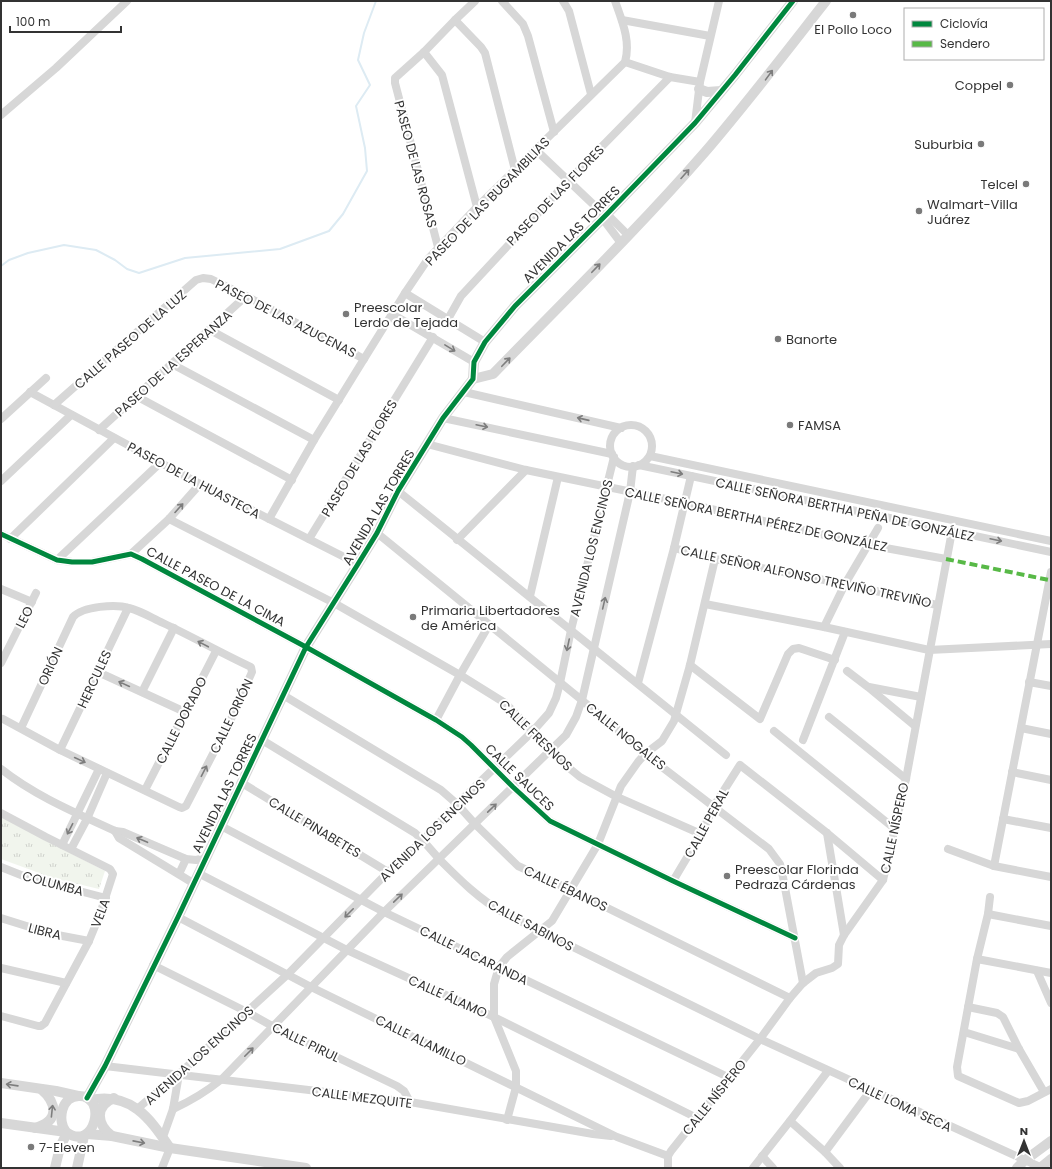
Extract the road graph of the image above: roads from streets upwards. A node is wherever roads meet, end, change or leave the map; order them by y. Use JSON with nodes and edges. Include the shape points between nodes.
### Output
{"nodes":[{"id":1,"x":127,"y":1,"type":"edge"},
{"id":2,"x":475,"y":1,"type":"edge"},
{"id":3,"x":502,"y":1,"type":"edge"},
{"id":4,"x":563,"y":1,"type":"edge"},
{"id":5,"x":615,"y":1,"type":"edge"},
{"id":6,"x":719,"y":1,"type":"edge"},
{"id":7,"x":793,"y":1,"type":"edge"},
{"id":8,"x":826,"y":1,"type":"edge"},
{"id":9,"x":455,"y":20,"type":"junction"},
{"id":10,"x":622,"y":20,"type":"junction"},
{"id":11,"x":710,"y":36,"type":"junction"},
{"id":12,"x":424,"y":52,"type":"junction"},
{"id":13,"x":625,"y":62,"type":"junction"},
{"id":14,"x":670,"y":77,"type":"junction"},
{"id":15,"x":699,"y":85,"type":"junction"},
{"id":16,"x":721,"y":91,"type":"junction"},
{"id":17,"x":591,"y":94,"type":"junction"},
{"id":18,"x":1,"y":115,"type":"edge"},
{"id":19,"x":695,"y":123,"type":"junction"},
{"id":20,"x":554,"y":132,"type":"junction"},
{"id":21,"x":536,"y":150,"type":"junction"},
{"id":22,"x":515,"y":170,"type":"junction"},
{"id":23,"x":568,"y":181,"type":"junction"},
{"id":24,"x":478,"y":207,"type":"junction"},
{"id":25,"x":604,"y":217,"type":"junction"},
{"id":26,"x":624,"y":239,"type":"junction"},
{"id":27,"x":438,"y":247,"type":"junction"},
{"id":28,"x":207,"y":278,"type":"joint"},
{"id":29,"x":405,"y":293,"type":"junction"},
{"id":30,"x":246,"y":296,"type":"junction"},
{"id":31,"x":392,"y":314,"type":"junction"},
{"id":32,"x":448,"y":319,"type":"junction"},
{"id":33,"x":210,"y":330,"type":"junction"},
{"id":34,"x":433,"y":337,"type":"junction"},
{"id":35,"x":485,"y":342,"type":"junction"},
{"id":36,"x":364,"y":359,"type":"junction"},
{"id":37,"x":474,"y":362,"type":"junction"},
{"id":38,"x":172,"y":364,"type":"junction"},
{"id":39,"x":46,"y":378,"type":"dead end"},
{"id":40,"x":473,"y":380,"type":"junction"},
{"id":41,"x":30,"y":392,"type":"junction"},
{"id":42,"x":464,"y":392,"type":"junction"},
{"id":43,"x":136,"y":396,"type":"junction"},
{"id":44,"x":339,"y":400,"type":"junction"},
{"id":45,"x":54,"y":405,"type":"junction"},
{"id":46,"x":71,"y":415,"type":"junction"},
{"id":47,"x":443,"y":418,"type":"junction"},
{"id":48,"x":1,"y":419,"type":"edge"},
{"id":49,"x":621,"y":428,"type":"junction"},
{"id":50,"x":99,"y":430,"type":"junction"},
{"id":51,"x":114,"y":438,"type":"junction"},
{"id":52,"x":314,"y":440,"type":"junction"},
{"id":53,"x":427,"y":444,"type":"junction"},
{"id":54,"x":613,"y":456,"type":"junction"},
{"id":55,"x":650,"y":456,"type":"junction"},
{"id":56,"x":160,"y":463,"type":"junction"},
{"id":57,"x":636,"y":466,"type":"junction"},
{"id":58,"x":526,"y":470,"type":"junction"},
{"id":59,"x":692,"y":476,"type":"junction"},
{"id":60,"x":558,"y":477,"type":"junction"},
{"id":61,"x":292,"y":480,"type":"junction"},
{"id":62,"x":1,"y":481,"type":"edge"},
{"id":63,"x":200,"y":484,"type":"junction"},
{"id":64,"x":607,"y":487,"type":"junction"},
{"id":65,"x":398,"y":491,"type":"junction"},
{"id":66,"x":630,"y":492,"type":"junction"},
{"id":67,"x":685,"y":503,"type":"junction"},
{"id":68,"x":169,"y":519,"type":"junction"},
{"id":69,"x":269,"y":519,"type":"junction"},
{"id":70,"x":878,"y":528,"type":"dead end"},
{"id":71,"x":952,"y":531,"type":"junction"},
{"id":72,"x":377,"y":533,"type":"junction"},
{"id":73,"x":1,"y":534,"type":"edge"},
{"id":74,"x":1021,"y":535,"type":"junction"},
{"id":75,"x":10,"y":539,"type":"junction"},
{"id":76,"x":309,"y":539,"type":"junction"},
{"id":77,"x":457,"y":540,"type":"junction"},
{"id":78,"x":1051,"y":541,"type":"edge"},
{"id":79,"x":869,"y":545,"type":"junction"},
{"id":80,"x":1018,"y":545,"type":"junction"},
{"id":81,"x":674,"y":548,"type":"junction"},
{"id":82,"x":1051,"y":552,"type":"edge"},
{"id":83,"x":131,"y":554,"type":"junction"},
{"id":84,"x":715,"y":559,"type":"junction"},
{"id":85,"x":946,"y":559,"type":"junction"},
{"id":86,"x":57,"y":560,"type":"junction"},
{"id":87,"x":358,"y":564,"type":"junction"},
{"id":88,"x":1050,"y":577,"type":"edge"},
{"id":89,"x":845,"y":584,"type":"junction"},
{"id":90,"x":1,"y":589,"type":"edge"},
{"id":91,"x":36,"y":593,"type":"dead end"},
{"id":92,"x":530,"y":596,"type":"junction"},
{"id":93,"x":32,"y":602,"type":"junction"},
{"id":94,"x":334,"y":603,"type":"junction"},
{"id":95,"x":705,"y":604,"type":"junction"},
{"id":96,"x":937,"y":605,"type":"junction"},
{"id":97,"x":128,"y":608,"type":"junction"},
{"id":98,"x":84,"y":610,"type":"joint"},
{"id":99,"x":489,"y":625,"type":"junction"},
{"id":100,"x":824,"y":627,"type":"junction"},
{"id":101,"x":174,"y":628,"type":"junction"},
{"id":102,"x":571,"y":630,"type":"junction"},
{"id":103,"x":845,"y":632,"type":"junction"},
{"id":104,"x":1051,"y":644,"type":"edge"},
{"id":105,"x":1037,"y":645,"type":"junction"},
{"id":106,"x":306,"y":646,"type":"junction"},
{"id":107,"x":594,"y":648,"type":"junction"},
{"id":108,"x":929,"y":650,"type":"junction"},
{"id":109,"x":216,"y":651,"type":"junction"},
{"id":110,"x":835,"y":660,"type":"junction"},
{"id":111,"x":1,"y":663,"type":"edge"},
{"id":112,"x":690,"y":665,"type":"junction"},
{"id":113,"x":847,"y":671,"type":"dead end"},
{"id":114,"x":98,"y":672,"type":"junction"},
{"id":115,"x":460,"y":675,"type":"junction"},
{"id":116,"x":1029,"y":682,"type":"junction"},
{"id":117,"x":560,"y":683,"type":"junction"},
{"id":118,"x":638,"y":683,"type":"junction"},
{"id":119,"x":1051,"y":686,"type":"edge"},
{"id":120,"x":868,"y":687,"type":"junction"},
{"id":121,"x":142,"y":692,"type":"junction"},
{"id":122,"x":283,"y":695,"type":"junction"},
{"id":123,"x":921,"y":697,"type":"junction"},
{"id":124,"x":582,"y":700,"type":"junction"},
{"id":125,"x":185,"y":712,"type":"junction"},
{"id":126,"x":677,"y":714,"type":"junction"},
{"id":127,"x":829,"y":717,"type":"dead end"},
{"id":128,"x":3,"y":718,"type":"dead end"},
{"id":129,"x":436,"y":720,"type":"junction"},
{"id":130,"x":915,"y":726,"type":"junction"},
{"id":131,"x":21,"y":728,"type":"junction"},
{"id":132,"x":1021,"y":728,"type":"junction"},
{"id":133,"x":533,"y":731,"type":"junction"},
{"id":134,"x":774,"y":731,"type":"dead end"},
{"id":135,"x":1051,"y":734,"type":"edge"},
{"id":136,"x":262,"y":740,"type":"junction"},
{"id":137,"x":803,"y":740,"type":"dead end"},
{"id":138,"x":60,"y":750,"type":"junction"},
{"id":139,"x":552,"y":750,"type":"junction"},
{"id":140,"x":645,"y":754,"type":"junction"},
{"id":141,"x":726,"y":755,"type":"dead end"},
{"id":142,"x":495,"y":768,"type":"junction"},
{"id":143,"x":1,"y":769,"type":"edge"},
{"id":144,"x":99,"y":769,"type":"junction"},
{"id":145,"x":1012,"y":772,"type":"junction"},
{"id":146,"x":107,"y":773,"type":"junction"},
{"id":147,"x":906,"y":778,"type":"junction"},
{"id":148,"x":1051,"y":780,"type":"edge"},
{"id":149,"x":242,"y":783,"type":"junction"},
{"id":150,"x":513,"y":787,"type":"junction"},
{"id":151,"x":89,"y":790,"type":"junction"},
{"id":152,"x":145,"y":790,"type":"junction"},
{"id":153,"x":98,"y":794,"type":"junction"},
{"id":154,"x":617,"y":797,"type":"junction"},
{"id":155,"x":457,"y":804,"type":"junction"},
{"id":156,"x":714,"y":806,"type":"junction"},
{"id":157,"x":1,"y":813,"type":"edge"},
{"id":158,"x":78,"y":813,"type":"junction"},
{"id":159,"x":87,"y":819,"type":"junction"},
{"id":160,"x":1003,"y":819,"type":"junction"},
{"id":161,"x":475,"y":824,"type":"junction"},
{"id":162,"x":220,"y":826,"type":"junction"},
{"id":163,"x":1051,"y":828,"type":"edge"},
{"id":164,"x":895,"y":829,"type":"junction"},
{"id":165,"x":115,"y":831,"type":"junction"},
{"id":166,"x":827,"y":833,"type":"junction"},
{"id":167,"x":700,"y":834,"type":"junction"},
{"id":168,"x":423,"y":840,"type":"junction"},
{"id":169,"x":598,"y":844,"type":"junction"},
{"id":170,"x":62,"y":845,"type":"junction"},
{"id":171,"x":157,"y":846,"type":"junction"},
{"id":172,"x":71,"y":849,"type":"junction"},
{"id":173,"x":948,"y":849,"type":"dead end"},
{"id":174,"x":151,"y":857,"type":"junction"},
{"id":175,"x":205,"y":858,"type":"junction"},
{"id":176,"x":186,"y":859,"type":"junction"},
{"id":177,"x":440,"y":859,"type":"junction"},
{"id":178,"x":994,"y":866,"type":"junction"},
{"id":179,"x":1,"y":867,"type":"edge"},
{"id":180,"x":388,"y":872,"type":"junction"},
{"id":181,"x":198,"y":873,"type":"junction"},
{"id":182,"x":179,"y":874,"type":"junction"},
{"id":183,"x":1051,"y":877,"type":"edge"},
{"id":184,"x":883,"y":880,"type":"junction"},
{"id":185,"x":673,"y":881,"type":"junction"},
{"id":186,"x":193,"y":884,"type":"junction"},
{"id":187,"x":570,"y":890,"type":"junction"},
{"id":188,"x":990,"y":897,"type":"dead end"},
{"id":189,"x":106,"y":898,"type":"junction"},
{"id":190,"x":361,"y":900,"type":"junction"},
{"id":191,"x":384,"y":912,"type":"junction"},
{"id":192,"x":988,"y":914,"type":"junction"},
{"id":193,"x":178,"y":916,"type":"junction"},
{"id":194,"x":1,"y":918,"type":"edge"},
{"id":195,"x":1051,"y":926,"type":"edge"},
{"id":196,"x":540,"y":931,"type":"junction"},
{"id":197,"x":844,"y":935,"type":"junction"},
{"id":198,"x":324,"y":937,"type":"junction"},
{"id":199,"x":795,"y":938,"type":"junction"},
{"id":200,"x":89,"y":941,"type":"junction"},
{"id":201,"x":347,"y":950,"type":"junction"},
{"id":202,"x":976,"y":959,"type":"junction"},
{"id":203,"x":153,"y":965,"type":"junction"},
{"id":204,"x":499,"y":967,"type":"junction"},
{"id":205,"x":1,"y":968,"type":"edge"},
{"id":206,"x":1037,"y":971,"type":"junction"},
{"id":207,"x":1051,"y":973,"type":"edge"},
{"id":208,"x":288,"y":974,"type":"junction"},
{"id":209,"x":66,"y":983,"type":"junction"},
{"id":210,"x":803,"y":983,"type":"junction"},
{"id":211,"x":311,"y":987,"type":"junction"},
{"id":212,"x":790,"y":998,"type":"junction"},
{"id":213,"x":1051,"y":1003,"type":"edge"},
{"id":214,"x":968,"y":1007,"type":"junction"},
{"id":215,"x":247,"y":1012,"type":"junction"},
{"id":216,"x":1,"y":1016,"type":"edge"},
{"id":217,"x":494,"y":1017,"type":"junction"},
{"id":218,"x":274,"y":1027,"type":"junction"},
{"id":219,"x":964,"y":1032,"type":"junction"},
{"id":220,"x":760,"y":1039,"type":"junction"},
{"id":221,"x":1019,"y":1049,"type":"junction"},
{"id":222,"x":105,"y":1066,"type":"junction"},
{"id":223,"x":828,"y":1071,"type":"junction"},
{"id":224,"x":179,"y":1074,"type":"junction"},
{"id":225,"x":730,"y":1078,"type":"junction"},
{"id":226,"x":222,"y":1079,"type":"junction"},
{"id":227,"x":1,"y":1083,"type":"edge"},
{"id":228,"x":516,"y":1087,"type":"junction"},
{"id":229,"x":41,"y":1089,"type":"junction"},
{"id":230,"x":871,"y":1090,"type":"junction"},
{"id":231,"x":1048,"y":1090,"type":"edge"},
{"id":232,"x":85,"y":1098,"type":"junction"},
{"id":233,"x":114,"y":1098,"type":"junction"},
{"id":234,"x":410,"y":1102,"type":"junction"},
{"id":235,"x":137,"y":1109,"type":"junction"},
{"id":236,"x":173,"y":1109,"type":"junction"},
{"id":237,"x":698,"y":1118,"type":"junction"},
{"id":238,"x":507,"y":1120,"type":"junction"},
{"id":239,"x":790,"y":1121,"type":"junction"},
{"id":240,"x":1,"y":1123,"type":"edge"},
{"id":241,"x":36,"y":1128,"type":"junction"},
{"id":242,"x":67,"y":1133,"type":"junction"},
{"id":243,"x":85,"y":1135,"type":"junction"},
{"id":244,"x":112,"y":1136,"type":"junction"},
{"id":245,"x":163,"y":1137,"type":"junction"},
{"id":246,"x":617,"y":1137,"type":"junction"},
{"id":247,"x":1051,"y":1141,"type":"edge"},
{"id":248,"x":60,"y":1147,"type":"junction"},
{"id":249,"x":170,"y":1148,"type":"junction"},
{"id":250,"x":81,"y":1150,"type":"junction"},
{"id":251,"x":825,"y":1152,"type":"junction"},
{"id":252,"x":668,"y":1156,"type":"junction"},
{"id":253,"x":762,"y":1156,"type":"junction"},
{"id":254,"x":1051,"y":1159,"type":"edge"},
{"id":255,"x":1024,"y":1161,"type":"junction"},
{"id":256,"x":56,"y":1168,"type":"edge"},
{"id":257,"x":77,"y":1168,"type":"edge"},
{"id":258,"x":162,"y":1168,"type":"edge"},
{"id":259,"x":306,"y":1168,"type":"edge"},
{"id":260,"x":668,"y":1168,"type":"edge"},
{"id":261,"x":752,"y":1168,"type":"edge"},
{"id":262,"x":774,"y":1168,"type":"edge"},
{"id":263,"x":840,"y":1168,"type":"edge"},
{"id":264,"x":1017,"y":1168,"type":"edge"},
{"id":265,"x":1040,"y":1168,"type":"edge"}],
"edges":[{"from":1,"to":18,"type":"street","via":[[56,68]]},
{"from":2,"to":9,"type":"street"},
{"from":3,"to":20,"type":"street","via":[[523,24],[528,36]]},
{"from":4,"to":17,"type":"street","via":[[569,11]]},
{"from":5,"to":10,"type":"street"},
{"from":6,"to":11,"type":"street"},
{"from":7,"to":16,"type":"street","name":"AVENIDA LAS TORRES"},
{"from":26,"to":8,"type":"street","one_way":true,"via":[[639,226],[705,152],[765,81]]},
{"from":9,"to":12,"type":"street"},
{"from":9,"to":22,"type":"street","via":[[485,53]]},
{"from":10,"to":11,"type":"street"},
{"from":10,"to":13,"type":"street","via":[[628,51]]},
{"from":11,"to":15,"type":"street"},
{"from":12,"to":24,"type":"street","via":[[442,75]]},
{"from":12,"to":27,"type":"street","name":"PASEO DE LAS ROSAS","via":[[396,75],[395,80]]},
{"from":13,"to":14,"type":"street"},
{"from":13,"to":17,"type":"street","name":"PASEO DE LAS BUGAMBILIAS"},
{"from":14,"to":15,"type":"street"},
{"from":14,"to":23,"type":"street","name":"PASEO DE LAS FLORES"},
{"from":15,"to":16,"type":"street","via":[[707,92]]},
{"from":15,"to":19,"type":"street"},
{"from":16,"to":19,"type":"street","name":"AVENIDA LAS TORRES"},
{"from":17,"to":20,"type":"street","name":"PASEO DE LAS BUGAMBILIAS"},
{"from":19,"to":25,"type":"street","name":"AVENIDA LAS TORRES"},
{"from":20,"to":21,"type":"street","name":"PASEO DE LAS BUGAMBILIAS"},
{"from":21,"to":22,"type":"street","name":"PASEO DE LAS BUGAMBILIAS"},
{"from":21,"to":23,"type":"street"},
{"from":22,"to":24,"type":"street","name":"PASEO DE LAS BUGAMBILIAS"},
{"from":23,"to":25,"type":"street"},
{"from":23,"to":32,"type":"street","name":"PASEO DE LAS FLORES","via":[[461,296]]},
{"from":24,"to":27,"type":"street","name":"PASEO DE LAS BUGAMBILIAS"},
{"from":25,"to":26,"type":"street"},
{"from":25,"to":35,"type":"street","name":"AVENIDA LAS TORRES","via":[[515,306]]},
{"from":40,"to":26,"type":"street","one_way":true,"via":[[493,374]]},
{"from":27,"to":29,"type":"street","name":"PASEO DE LAS BUGAMBILIAS"},
{"from":28,"to":30,"type":"street","name":"PASEO DE LAS AZUCENAS"},
{"from":28,"to":45,"type":"street","name":"CALLE PASEO DE LA LUZ","via":[[196,280]]},
{"from":29,"to":31,"type":"street","name":"PASEO DE LAS BUGAMBILIAS"},
{"from":29,"to":32,"type":"street"},
{"from":30,"to":33,"type":"street","name":"PASEO DE LA ESPERANZA"},
{"from":30,"to":36,"type":"street","name":"PASEO DE LAS AZUCENAS"},
{"from":31,"to":34,"type":"street"},
{"from":31,"to":36,"type":"street","name":"PASEO DE LAS BUGAMBILIAS"},
{"from":32,"to":35,"type":"street"},
{"from":33,"to":38,"type":"street","name":"PASEO DE LA ESPERANZA"},
{"from":33,"to":44,"type":"street"},
{"from":34,"to":37,"type":"street","one_way":true},
{"from":34,"to":76,"type":"street","name":"PASEO DE LAS FLORES"},
{"from":35,"to":37,"type":"street","name":"AVENIDA LAS TORRES"},
{"from":36,"to":44,"type":"street","name":"PASEO DE LAS BUGAMBILIAS"},
{"from":37,"to":40,"type":"street","name":"AVENIDA LAS TORRES"},
{"from":38,"to":43,"type":"street","name":"PASEO DE LA ESPERANZA"},
{"from":38,"to":52,"type":"street"},
{"from":39,"to":41,"type":"street"},
{"from":40,"to":42,"type":"street","name":"AVENIDA LAS TORRES"},
{"from":41,"to":45,"type":"street","name":"PASEO DE LA HUASTECA"},
{"from":41,"to":48,"type":"street"},
{"from":42,"to":47,"type":"street","name":"AVENIDA LAS TORRES"},
{"from":49,"to":42,"type":"street","one_way":true},
{"from":43,"to":50,"type":"street","name":"PASEO DE LA ESPERANZA"},
{"from":43,"to":61,"type":"street"},
{"from":44,"to":52,"type":"street","name":"PASEO DE LAS BUGAMBILIAS"},
{"from":45,"to":46,"type":"street","name":"PASEO DE LA HUASTECA"},
{"from":46,"to":50,"type":"street","name":"PASEO DE LA HUASTECA"},
{"from":46,"to":62,"type":"street"},
{"from":47,"to":53,"type":"street","name":"AVENIDA LAS TORRES"},
{"from":47,"to":54,"type":"street","one_way":true},
{"from":49,"to":54,"type":"street","via":[[614,433],[611,440]]},
{"from":49,"to":55,"type":"street","via":[[629,425],[644,429],[652,442]]},
{"from":50,"to":51,"type":"street","name":"PASEO DE LA HUASTECA"},
{"from":51,"to":56,"type":"street","name":"PASEO DE LA HUASTECA"},
{"from":51,"to":75,"type":"street"},
{"from":52,"to":61,"type":"street","name":"PASEO DE LAS BUGAMBILIAS"},
{"from":53,"to":58,"type":"street","name":"CALLE SEÑORA BERTHA PÉREZ DE GONZÁLEZ"},
{"from":53,"to":65,"type":"street","name":"AVENIDA LAS TORRES"},
{"from":54,"to":57,"type":"street","via":[[622,464]]},
{"from":54,"to":64,"type":"street","name":"AVENIDA LOS ENCINOS"},
{"from":55,"to":57,"type":"street"},
{"from":55,"to":74,"type":"street","name":"CALLE SEÑORA BERTHA PEÑA DE GONZÁLEZ"},
{"from":56,"to":63,"type":"street","name":"PASEO DE LA HUASTECA"},
{"from":56,"to":86,"type":"street"},
{"from":57,"to":59,"type":"street","name":"CALLE SEÑORA BERTHA PEÑA DE GONZÁLEZ","one_way":true},
{"from":57,"to":66,"type":"street","name":"AVENIDA LOS ENCINOS"},
{"from":58,"to":60,"type":"street","name":"CALLE SEÑORA BERTHA PÉREZ DE GONZÁLEZ"},
{"from":58,"to":77,"type":"street"},
{"from":59,"to":67,"type":"street"},
{"from":59,"to":71,"type":"street","name":"CALLE SEÑORA BERTHA PEÑA DE GONZÁLEZ"},
{"from":60,"to":64,"type":"street","name":"CALLE SEÑORA BERTHA PÉREZ DE GONZÁLEZ"},
{"from":60,"to":92,"type":"street"},
{"from":61,"to":69,"type":"street","name":"PASEO DE LAS BUGAMBILIAS"},
{"from":68,"to":63,"type":"street","one_way":true},
{"from":63,"to":69,"type":"street","name":"PASEO DE LA HUASTECA"},
{"from":64,"to":66,"type":"street","name":"CALLE SEÑORA BERTHA PÉREZ DE GONZÁLEZ"},
{"from":64,"to":102,"type":"street","name":"AVENIDA LOS ENCINOS"},
{"from":65,"to":72,"type":"street","name":"AVENIDA LAS TORRES"},
{"from":65,"to":77,"type":"street"},
{"from":66,"to":67,"type":"street","name":"CALLE SEÑORA BERTHA PÉREZ DE GONZÁLEZ"},
{"from":107,"to":66,"type":"street","name":"AVENIDA LOS ENCINOS","one_way":true},
{"from":67,"to":79,"type":"street","name":"CALLE SEÑORA BERTHA PÉREZ DE GONZÁLEZ"},
{"from":67,"to":81,"type":"street"},
{"from":68,"to":83,"type":"street"},
{"from":68,"to":94,"type":"street","name":"CALLE FRESNOS"},
{"from":69,"to":76,"type":"street","name":"PASEO DE LA HUASTECA"},
{"from":70,"to":79,"type":"street"},
{"from":71,"to":80,"type":"street","name":"CALLE SEÑORA BERTHA PEÑA DE GONZÁLEZ","one_way":true},
{"from":71,"to":85,"type":"street","name":"CALLE NÍSPERO"},
{"from":72,"to":87,"type":"street","name":"AVENIDA LAS TORRES"},
{"from":72,"to":99,"type":"street","name":"CALLE NOGALES"},
{"from":73,"to":75,"type":"street","name":"CALLE PASEO DE LA CIMA"},
{"from":74,"to":78,"type":"street","name":"CALLE SEÑORA BERTHA PEÑA DE GONZÁLEZ"},
{"from":74,"to":80,"type":"street"},
{"from":75,"to":86,"type":"street","name":"CALLE PASEO DE LA CIMA"},
{"from":76,"to":87,"type":"street","name":"PASEO DE LA HUASTECA"},
{"from":77,"to":92,"type":"street"},
{"from":79,"to":85,"type":"street","name":"CALLE SEÑORA BERTHA PÉREZ DE GONZÁLEZ"},
{"from":79,"to":89,"type":"street"},
{"from":80,"to":82,"type":"street","name":"CALLE SEÑORA BERTHA PEÑA DE GONZÁLEZ"},
{"from":81,"to":84,"type":"street","name":"CALLE SEÑOR ALFONSO TREVIÑO TREVIÑO"},
{"from":81,"to":118,"type":"street"},
{"from":83,"to":86,"type":"street","name":"CALLE PASEO DE LA CIMA","via":[[92,562]]},
{"from":83,"to":106,"type":"street","name":"CALLE PASEO DE LA CIMA"},
{"from":84,"to":89,"type":"street","name":"CALLE SEÑOR ALFONSO TREVIÑO TREVIÑO"},
{"from":84,"to":95,"type":"street"},
{"from":85,"to":96,"type":"street","name":"CALLE NÍSPERO"},
{"from":87,"to":94,"type":"street","name":"AVENIDA LAS TORRES"},
{"from":88,"to":105,"type":"street"},
{"from":89,"to":96,"type":"street","name":"CALLE SEÑOR ALFONSO TREVIÑO TREVIÑO"},
{"from":89,"to":100,"type":"street"},
{"from":90,"to":93,"type":"street"},
{"from":91,"to":93,"type":"street","name":"LEO"},
{"from":92,"to":102,"type":"street"},
{"from":93,"to":111,"type":"street","name":"LEO"},
{"from":94,"to":106,"type":"street","name":"AVENIDA LAS TORRES"},
{"from":94,"to":115,"type":"street","name":"CALLE FRESNOS"},
{"from":95,"to":100,"type":"street"},
{"from":95,"to":112,"type":"street"},
{"from":96,"to":108,"type":"street","name":"CALLE NÍSPERO"},
{"from":97,"to":98,"type":"street","name":"CALLE ORIÓN"},
{"from":97,"to":101,"type":"street","name":"CALLE ORIÓN"},
{"from":97,"to":114,"type":"street","name":"HERCULES"},
{"from":98,"to":131,"type":"street","name":"ORIÓN","via":[[73,617]]},
{"from":99,"to":115,"type":"street"},
{"from":99,"to":117,"type":"street","name":"CALLE NOGALES"},
{"from":100,"to":103,"type":"street"},
{"from":109,"to":101,"type":"street","name":"CALLE ORIÓN","one_way":true},
{"from":101,"to":121,"type":"street"},
{"from":102,"to":107,"type":"street"},
{"from":102,"to":117,"type":"street","name":"AVENIDA LOS ENCINOS","one_way":true},
{"from":103,"to":108,"type":"street"},
{"from":103,"to":110,"type":"street"},
{"from":104,"to":105,"type":"street"},
{"from":105,"to":108,"type":"street"},
{"from":105,"to":116,"type":"street"},
{"from":106,"to":122,"type":"street","name":"AVENIDA LAS TORRES"},
{"from":106,"to":129,"type":"street","name":"CALLE SAUCES"},
{"from":107,"to":118,"type":"street"},
{"from":107,"to":124,"type":"street","name":"AVENIDA LOS ENCINOS"},
{"from":108,"to":123,"type":"street","name":"CALLE NÍSPERO"},
{"from":109,"to":125,"type":"street","name":"CALLE DORADO"},
{"from":152,"to":109,"type":"street","name":"CALLE ORIÓN","one_way":true,"via":[[179,807],[186,806],[232,717],[252,669]]},
{"from":110,"to":112,"type":"street","via":[[799,648],[791,651],[760,719]]},
{"from":110,"to":137,"type":"street"},
{"from":112,"to":126,"type":"street"},
{"from":113,"to":120,"type":"street"},
{"from":121,"to":114,"type":"street","one_way":true},
{"from":114,"to":138,"type":"street","name":"HERCULES"},
{"from":115,"to":129,"type":"street"},
{"from":115,"to":133,"type":"street","name":"CALLE FRESNOS","via":[[505,703]]},
{"from":116,"to":119,"type":"street"},
{"from":116,"to":132,"type":"street"},
{"from":117,"to":124,"type":"street","name":"CALLE NOGALES"},
{"from":117,"to":133,"type":"street","name":"AVENIDA LOS ENCINOS","via":[[549,713]]},
{"from":118,"to":126,"type":"street"},
{"from":120,"to":123,"type":"street"},
{"from":120,"to":130,"type":"street"},
{"from":121,"to":125,"type":"street"},
{"from":122,"to":136,"type":"street","name":"AVENIDA LAS TORRES"},
{"from":122,"to":155,"type":"street","name":"CALLE ÉBANOS","via":[[426,780]]},
{"from":123,"to":130,"type":"street","name":"CALLE NÍSPERO"},
{"from":124,"to":139,"type":"street","name":"AVENIDA LOS ENCINOS","via":[[571,727]]},
{"from":124,"to":140,"type":"street","name":"CALLE NOGALES"},
{"from":125,"to":152,"type":"street","name":"CALLE DORADO"},
{"from":126,"to":140,"type":"street","via":[[662,741]]},
{"from":126,"to":141,"type":"street"},
{"from":127,"to":147,"type":"street"},
{"from":128,"to":131,"type":"street","name":"CALLE ORIÓN"},
{"from":129,"to":142,"type":"street","name":"CALLE SAUCES","via":[[462,738]]},
{"from":130,"to":147,"type":"street","name":"CALLE NÍSPERO"},
{"from":131,"to":138,"type":"street","name":"CALLE ORIÓN"},
{"from":132,"to":135,"type":"street"},
{"from":132,"to":145,"type":"street"},
{"from":133,"to":139,"type":"street","name":"CALLE FRESNOS"},
{"from":133,"to":142,"type":"street","name":"AVENIDA LOS ENCINOS"},
{"from":134,"to":164,"type":"street"},
{"from":136,"to":149,"type":"street","name":"AVENIDA LAS TORRES"},
{"from":136,"to":168,"type":"street","name":"CALLE SABINOS","via":[[406,826]]},
{"from":138,"to":144,"type":"street","name":"CALLE ORIÓN","one_way":true},
{"from":139,"to":150,"type":"street","name":"AVENIDA LOS ENCINOS"},
{"from":139,"to":154,"type":"street","name":"CALLE FRESNOS","via":[[580,777]]},
{"from":140,"to":154,"type":"street","via":[[626,777]]},
{"from":140,"to":156,"type":"street","name":"CALLE NOGALES"},
{"from":142,"to":150,"type":"street","name":"CALLE SAUCES"},
{"from":142,"to":155,"type":"street","name":"AVENIDA LOS ENCINOS"},
{"from":143,"to":158,"type":"street","via":[[18,782]]},
{"from":144,"to":146,"type":"street","name":"CALLE ORIÓN"},
{"from":144,"to":151,"type":"street"},
{"from":145,"to":148,"type":"street"},
{"from":145,"to":160,"type":"street"},
{"from":146,"to":152,"type":"street","name":"CALLE ORIÓN"},
{"from":146,"to":153,"type":"street"},
{"from":147,"to":164,"type":"street","name":"CALLE NÍSPERO"},
{"from":149,"to":162,"type":"street","name":"AVENIDA LAS TORRES"},
{"from":149,"to":180,"type":"street","name":"CALLE PINABETES"},
{"from":161,"to":150,"type":"street","name":"AVENIDA LOS ENCINOS","one_way":true},
{"from":150,"to":169,"type":"street","name":"CALLE SAUCES","via":[[550,821]]},
{"from":151,"to":153,"type":"street"},
{"from":151,"to":158,"type":"street"},
{"from":153,"to":159,"type":"street"},
{"from":154,"to":167,"type":"street","name":"CALLE FRESNOS"},
{"from":154,"to":169,"type":"street"},
{"from":155,"to":161,"type":"street","name":"CALLE ÉBANOS"},
{"from":155,"to":168,"type":"street","name":"AVENIDA LOS ENCINOS"},
{"from":156,"to":166,"type":"street","name":"CALLE PERAL","via":[[740,765]]},
{"from":156,"to":167,"type":"street","name":"CALLE PERAL"},
{"from":156,"to":199,"type":"street","name":"CALLE NOGALES","via":[[769,849],[780,864]]},
{"from":157,"to":170,"type":"street","name":"VELA"},
{"from":158,"to":159,"type":"street"},
{"from":158,"to":170,"type":"street","one_way":true},
{"from":159,"to":165,"type":"street"},
{"from":159,"to":172,"type":"street"},
{"from":160,"to":163,"type":"street"},
{"from":160,"to":178,"type":"street"},
{"from":161,"to":177,"type":"street","name":"AVENIDA LOS ENCINOS"},
{"from":161,"to":187,"type":"street","name":"CALLE ÉBANOS","via":[[518,866]]},
{"from":162,"to":175,"type":"street","name":"AVENIDA LAS TORRES"},
{"from":162,"to":190,"type":"street","name":"CALLE JACARANDA"},
{"from":164,"to":184,"type":"street","name":"CALLE NÍSPERO"},
{"from":171,"to":165,"type":"street","one_way":true},
{"from":165,"to":174,"type":"street","via":[[119,838]]},
{"from":166,"to":184,"type":"street"},
{"from":166,"to":197,"type":"street"},
{"from":167,"to":185,"type":"street","name":"CALLE PERAL"},
{"from":168,"to":177,"type":"street","name":"CALLE SABINOS"},
{"from":168,"to":180,"type":"street","name":"AVENIDA LOS ENCINOS"},
{"from":169,"to":185,"type":"street","name":"CALLE SAUCES"},
{"from":169,"to":187,"type":"street"},
{"from":170,"to":172,"type":"street","name":"VELA"},
{"from":171,"to":174,"type":"street"},
{"from":171,"to":176,"type":"street"},
{"from":172,"to":189,"type":"street","name":"VELA","via":[[110,869],[113,877]]},
{"from":173,"to":178,"type":"street"},
{"from":174,"to":182,"type":"street"},
{"from":175,"to":176,"type":"street"},
{"from":175,"to":181,"type":"street","name":"AVENIDA LAS TORRES"},
{"from":176,"to":182,"type":"street"},
{"from":191,"to":177,"type":"street","name":"AVENIDA LOS ENCINOS","one_way":true},
{"from":177,"to":196,"type":"street","name":"CALLE SABINOS","via":[[490,906]]},
{"from":178,"to":183,"type":"street"},
{"from":179,"to":189,"type":"street","name":"COLUMBA","via":[[26,877]]},
{"from":180,"to":190,"type":"street","name":"AVENIDA LOS ENCINOS"},
{"from":181,"to":186,"type":"street","name":"AVENIDA LAS TORRES"},
{"from":181,"to":198,"type":"street","name":"CALLE ÁLAMO"},
{"from":182,"to":186,"type":"street"},
{"from":184,"to":197,"type":"street","name":"CALLE NÍSPERO"},
{"from":185,"to":199,"type":"street","name":"CALLE SAUCES"},
{"from":186,"to":193,"type":"street","name":"AVENIDA LAS TORRES"},
{"from":187,"to":196,"type":"street","via":[[552,921]]},
{"from":187,"to":212,"type":"street","name":"CALLE ÉBANOS"},
{"from":188,"to":192,"type":"street"},
{"from":189,"to":200,"type":"street","name":"VELA"},
{"from":190,"to":191,"type":"street","name":"CALLE JACARANDA"},
{"from":190,"to":198,"type":"street","name":"AVENIDA LOS ENCINOS","one_way":true},
{"from":191,"to":201,"type":"street","name":"AVENIDA LOS ENCINOS"},
{"from":191,"to":204,"type":"street","name":"CALLE JACARANDA"},
{"from":192,"to":195,"type":"street"},
{"from":192,"to":202,"type":"street"},
{"from":193,"to":203,"type":"street","name":"AVENIDA LAS TORRES"},
{"from":193,"to":208,"type":"street","name":"CALLE ALAMILLO"},
{"from":194,"to":200,"type":"street","name":"LIBRA","via":[[52,934]]},
{"from":196,"to":204,"type":"street","via":[[507,957]]},
{"from":196,"to":220,"type":"street","name":"CALLE SABINOS"},
{"from":197,"to":210,"type":"street","name":"CALLE NÍSPERO","via":[[839,945],[838,964],[816,973]]},
{"from":198,"to":201,"type":"street","name":"CALLE ÁLAMO"},
{"from":198,"to":208,"type":"street","name":"AVENIDA LOS ENCINOS"},
{"from":199,"to":210,"type":"street","name":"CALLE NOGALES"},
{"from":200,"to":209,"type":"street","name":"VELA"},
{"from":201,"to":211,"type":"street","name":"AVENIDA LOS ENCINOS"},
{"from":201,"to":217,"type":"street","name":"CALLE ÁLAMO"},
{"from":202,"to":206,"type":"street"},
{"from":202,"to":214,"type":"street"},
{"from":203,"to":215,"type":"street","name":"CALLE PIRUL"},
{"from":203,"to":222,"type":"street","name":"AVENIDA LAS TORRES"},
{"from":204,"to":217,"type":"street","via":[[494,984]]},
{"from":204,"to":225,"type":"street","name":"CALLE JACARANDA"},
{"from":205,"to":209,"type":"street"},
{"from":206,"to":207,"type":"street"},
{"from":206,"to":213,"type":"street"},
{"from":208,"to":211,"type":"street","name":"CALLE ALAMILLO"},
{"from":208,"to":215,"type":"street","name":"AVENIDA LOS ENCINOS"},
{"from":209,"to":216,"type":"street","name":"VELA","via":[[43,1025],[38,1026]]},
{"from":210,"to":212,"type":"street","name":"CALLE NÍSPERO"},
{"from":211,"to":218,"type":"street","name":"AVENIDA LOS ENCINOS"},
{"from":211,"to":228,"type":"street","name":"CALLE ALAMILLO"},
{"from":212,"to":220,"type":"street","name":"CALLE NÍSPERO"},
{"from":214,"to":219,"type":"street"},
{"from":214,"to":221,"type":"street","via":[[997,1013],[1003,1017]]},
{"from":215,"to":218,"type":"street","name":"CALLE PIRUL"},
{"from":215,"to":224,"type":"street","name":"AVENIDA LOS ENCINOS"},
{"from":217,"to":228,"type":"street","via":[[516,1071]]},
{"from":217,"to":237,"type":"street","name":"CALLE ÁLAMO"},
{"from":226,"to":218,"type":"street","name":"AVENIDA LOS ENCINOS","one_way":true},
{"from":218,"to":234,"type":"street","name":"CALLE PIRUL","via":[[397,1086],[404,1091]]},
{"from":219,"to":221,"type":"street"},
{"from":219,"to":231,"type":"street","via":[[957,1067],[958,1076],[1019,1103]]},
{"from":220,"to":223,"type":"street","name":"CALLE LOMA SECA"},
{"from":220,"to":225,"type":"street","name":"CALLE NÍSPERO"},
{"from":221,"to":231,"type":"street"},
{"from":222,"to":224,"type":"street","name":"CALLE MEZQUITE"},
{"from":222,"to":232,"type":"street","name":"AVENIDA LAS TORRES"},
{"from":223,"to":230,"type":"street","name":"CALLE LOMA SECA"},
{"from":223,"to":239,"type":"street"},
{"from":224,"to":226,"type":"street","name":"CALLE MEZQUITE"},
{"from":224,"to":235,"type":"street","name":"AVENIDA LOS ENCINOS"},
{"from":224,"to":236,"type":"street"},
{"from":225,"to":237,"type":"street","name":"CALLE NÍSPERO"},
{"from":226,"to":234,"type":"street","name":"CALLE MEZQUITE"},
{"from":226,"to":236,"type":"street","name":"AVENIDA LOS ENCINOS","via":[[202,1094]]},
{"from":229,"to":227,"type":"street","one_way":true},
{"from":228,"to":238,"type":"street"},
{"from":228,"to":246,"type":"street","name":"CALLE ALAMILLO"},
{"from":229,"to":232,"type":"street"},
{"from":241,"to":229,"type":"street","one_way":true,"via":[[48,1123],[53,1114],[51,1099]]},
{"from":230,"to":251,"type":"street"},
{"from":230,"to":255,"type":"street","name":"CALLE LOMA SECA"},
{"from":232,"to":233,"type":"street"},
{"from":232,"to":242,"type":"street","via":[[70,1099],[64,1106],[61,1119]]},
{"from":232,"to":243,"type":"street","via":[[93,1103],[95,1111],[92,1128]]},
{"from":233,"to":235,"type":"street","via":[[128,1102]]},
{"from":233,"to":244,"type":"street","via":[[102,1107],[100,1118],[105,1130]]},
{"from":234,"to":238,"type":"street","name":"CALLE MEZQUITE"},
{"from":235,"to":245,"type":"street"},
{"from":236,"to":245,"type":"street"},
{"from":237,"to":252,"type":"street","name":"CALLE NÍSPERO"},
{"from":238,"to":246,"type":"street","name":"CALLE MEZQUITE"},
{"from":239,"to":251,"type":"street"},
{"from":239,"to":253,"type":"street"},
{"from":240,"to":241,"type":"street"},
{"from":241,"to":242,"type":"street"},
{"from":242,"to":243,"type":"street","via":[[78,1137]]},
{"from":242,"to":248,"type":"street"},
{"from":243,"to":244,"type":"street"},
{"from":243,"to":250,"type":"street"},
{"from":244,"to":249,"type":"street","one_way":true},
{"from":245,"to":249,"type":"street"},
{"from":246,"to":252,"type":"street","name":"CALLE ALAMILLO"},
{"from":247,"to":255,"type":"street"},
{"from":248,"to":250,"type":"street","via":[[70,1142],[79,1146]]},
{"from":248,"to":256,"type":"street"},
{"from":249,"to":258,"type":"street"},
{"from":249,"to":259,"type":"street"},
{"from":250,"to":257,"type":"street"},
{"from":251,"to":263,"type":"street"},
{"from":252,"to":260,"type":"street"},
{"from":253,"to":261,"type":"street"},
{"from":253,"to":262,"type":"street"},
{"from":254,"to":265,"type":"street"},
{"from":255,"to":264,"type":"street"},
{"from":255,"to":265,"type":"street","name":"CALLE LOMA SECA"}]}
